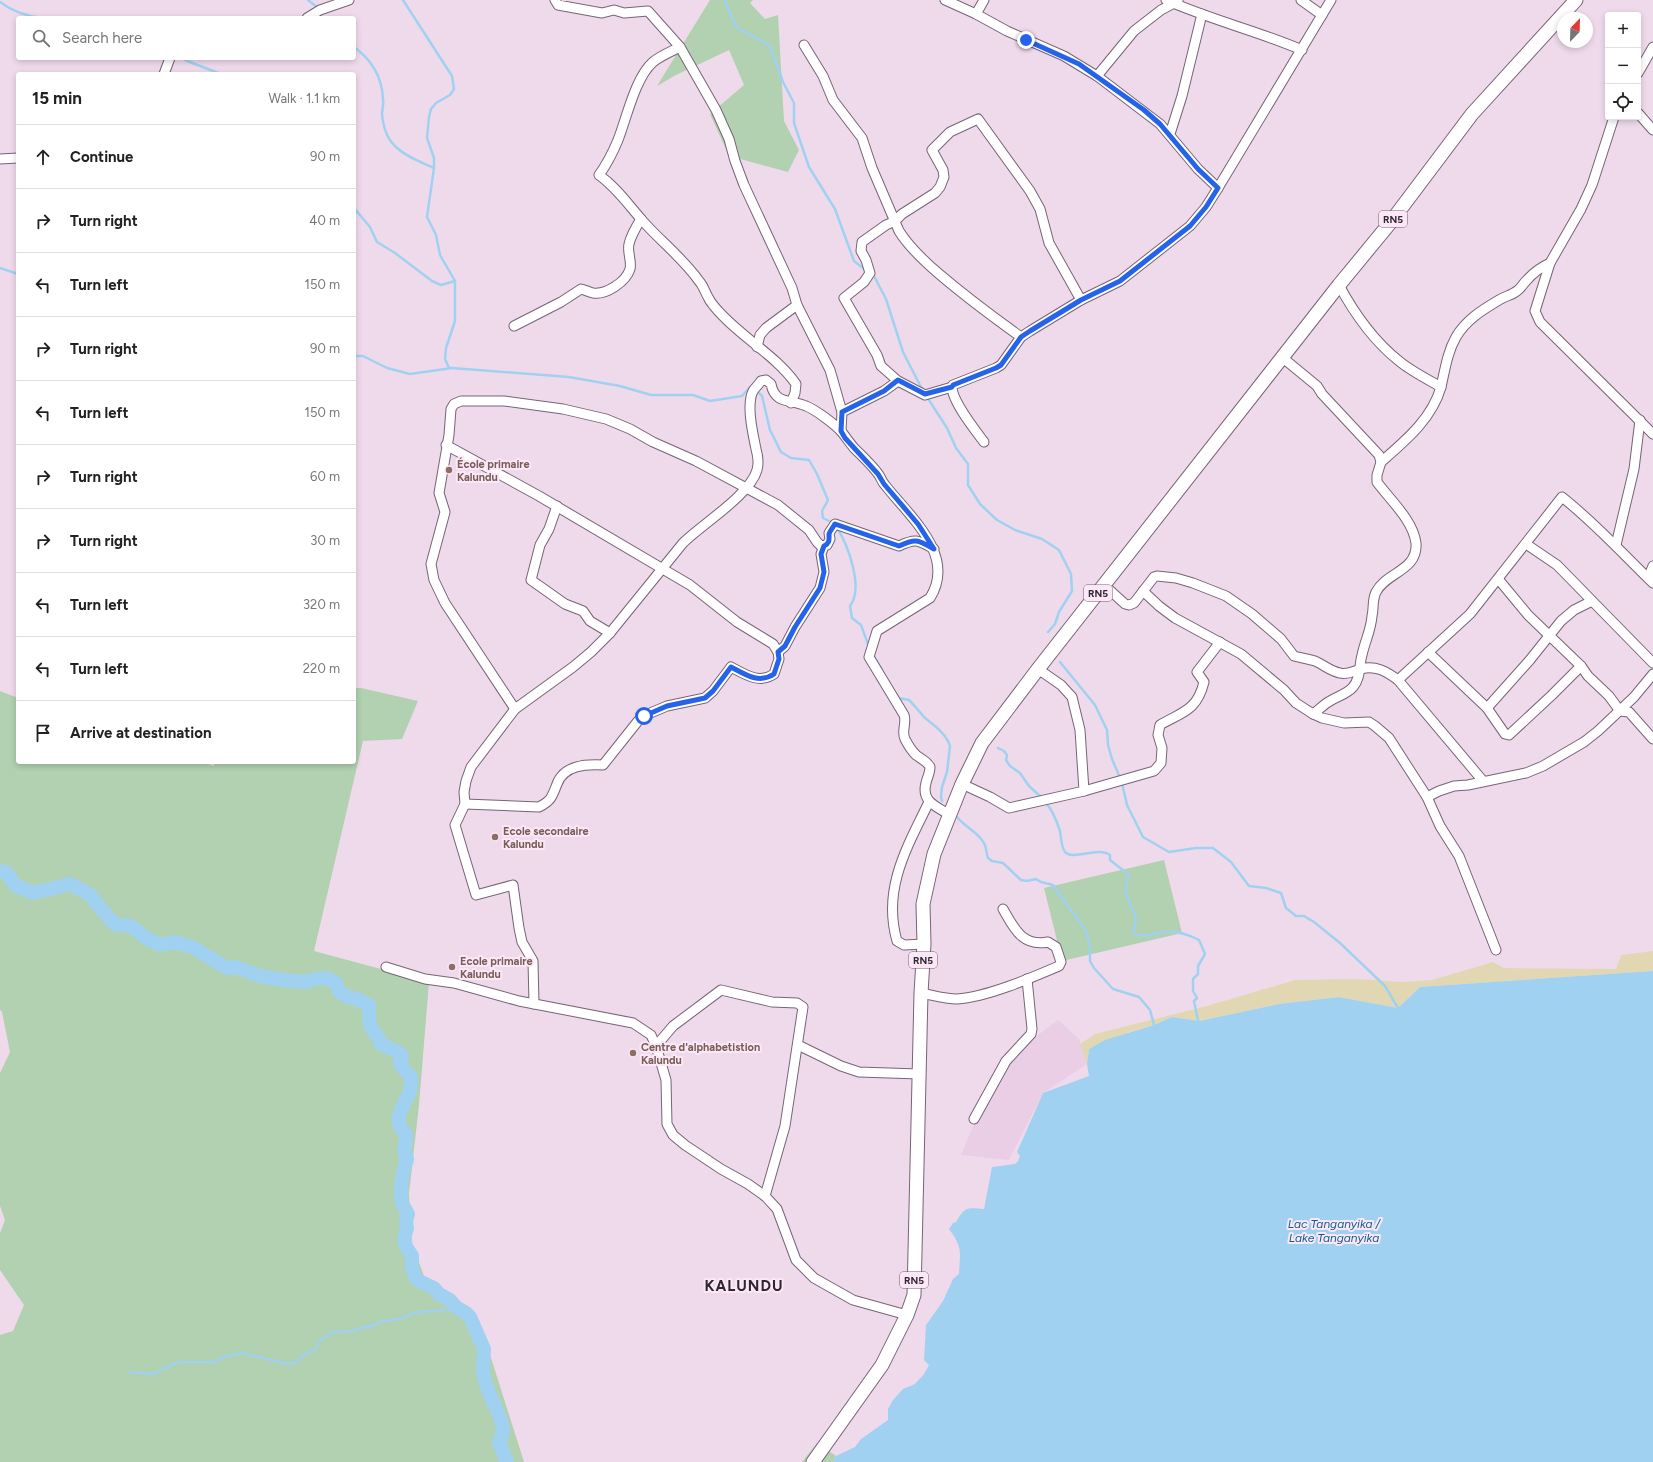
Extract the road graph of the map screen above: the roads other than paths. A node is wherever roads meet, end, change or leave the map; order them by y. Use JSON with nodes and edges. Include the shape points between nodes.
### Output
{"nodes":[{"id":1,"x":349,"y":0,"type":"edge"},
{"id":2,"x":555,"y":0,"type":"edge"},
{"id":3,"x":945,"y":0,"type":"edge"},
{"id":4,"x":984,"y":0,"type":"edge"},
{"id":5,"x":1301,"y":0,"type":"edge"},
{"id":6,"x":1331,"y":0,"type":"edge"},
{"id":7,"x":1576,"y":0,"type":"edge"},
{"id":8,"x":1173,"y":1,"type":"edge"},
{"id":9,"x":976,"y":14,"type":"junction"},
{"id":10,"x":1202,"y":14,"type":"junction"},
{"id":11,"x":1322,"y":15,"type":"junction"},
{"id":12,"x":310,"y":16,"type":"edge"},
{"id":13,"x":804,"y":45,"type":"dead end"},
{"id":14,"x":680,"y":47,"type":"junction"},
{"id":15,"x":1653,"y":47,"type":"edge"},
{"id":16,"x":1302,"y":50,"type":"junction"},
{"id":17,"x":169,"y":60,"type":"edge"},
{"id":18,"x":1641,"y":68,"type":"edge"},
{"id":19,"x":165,"y":72,"type":"edge"},
{"id":20,"x":1097,"y":76,"type":"junction"},
{"id":21,"x":1641,"y":116,"type":"edge"},
{"id":22,"x":1613,"y":120,"type":"edge"},
{"id":23,"x":1653,"y":130,"type":"edge"},
{"id":24,"x":1170,"y":134,"type":"junction"},
{"id":25,"x":16,"y":158,"type":"edge"},
{"id":26,"x":0,"y":159,"type":"edge"},
{"id":27,"x":1218,"y":188,"type":"junction"},
{"id":28,"x":640,"y":219,"type":"junction"},
{"id":29,"x":895,"y":221,"type":"junction"},
{"id":30,"x":1550,"y":263,"type":"junction"},
{"id":31,"x":1339,"y":285,"type":"junction"},
{"id":32,"x":1081,"y":300,"type":"junction"},
{"id":33,"x":797,"y":305,"type":"junction"},
{"id":34,"x":514,"y":326,"type":"dead end"},
{"id":35,"x":1021,"y":337,"type":"junction"},
{"id":36,"x":757,"y":347,"type":"junction"},
{"id":37,"x":1283,"y":358,"type":"junction"},
{"id":38,"x":898,"y":380,"type":"junction"},
{"id":39,"x":952,"y":387,"type":"junction"},
{"id":40,"x":1441,"y":388,"type":"junction"},
{"id":41,"x":791,"y":403,"type":"junction"},
{"id":42,"x":842,"y":412,"type":"junction"},
{"id":43,"x":1640,"y":420,"type":"junction"},
{"id":44,"x":841,"y":431,"type":"junction"},
{"id":45,"x":1653,"y":434,"type":"edge"},
{"id":46,"x":984,"y":442,"type":"dead end"},
{"id":47,"x":446,"y":445,"type":"junction"},
{"id":48,"x":1381,"y":462,"type":"junction"},
{"id":49,"x":746,"y":488,"type":"junction"},
{"id":50,"x":557,"y":506,"type":"junction"},
{"id":51,"x":1526,"y":544,"type":"junction"},
{"id":52,"x":1616,"y":545,"type":"junction"},
{"id":53,"x":824,"y":546,"type":"junction"},
{"id":54,"x":934,"y":549,"type":"junction"},
{"id":55,"x":1653,"y":566,"type":"edge"},
{"id":56,"x":661,"y":569,"type":"junction"},
{"id":57,"x":1498,"y":580,"type":"junction"},
{"id":58,"x":1651,"y":581,"type":"edge"},
{"id":59,"x":1104,"y":585,"type":"junction"},
{"id":60,"x":1143,"y":591,"type":"junction"},
{"id":61,"x":1592,"y":601,"type":"junction"},
{"id":62,"x":610,"y":633,"type":"junction"},
{"id":63,"x":1549,"y":634,"type":"junction"},
{"id":64,"x":1220,"y":642,"type":"junction"},
{"id":65,"x":778,"y":652,"type":"junction"},
{"id":66,"x":1428,"y":652,"type":"junction"},
{"id":67,"x":1653,"y":663,"type":"edge"},
{"id":68,"x":1581,"y":666,"type":"junction"},
{"id":69,"x":1038,"y":669,"type":"junction"},
{"id":70,"x":1360,"y":669,"type":"junction"},
{"id":71,"x":1653,"y":674,"type":"edge"},
{"id":72,"x":1398,"y":680,"type":"junction"},
{"id":73,"x":515,"y":708,"type":"junction"},
{"id":74,"x":1487,"y":708,"type":"junction"},
{"id":75,"x":1620,"y":710,"type":"junction"},
{"id":76,"x":1313,"y":714,"type":"junction"},
{"id":77,"x":1653,"y":739,"type":"edge"},
{"id":78,"x":1483,"y":781,"type":"junction"},
{"id":79,"x":962,"y":784,"type":"junction"},
{"id":80,"x":1084,"y":791,"type":"junction"},
{"id":81,"x":1427,"y":797,"type":"junction"},
{"id":82,"x":929,"y":802,"type":"junction"},
{"id":83,"x":465,"y":804,"type":"junction"},
{"id":84,"x":950,"y":815,"type":"junction"},
{"id":85,"x":1003,"y":910,"type":"dead end"},
{"id":86,"x":924,"y":944,"type":"junction"},
{"id":87,"x":1496,"y":950,"type":"dead end"},
{"id":88,"x":386,"y":968,"type":"dead end"},
{"id":89,"x":1027,"y":979,"type":"junction"},
{"id":90,"x":921,"y":993,"type":"junction"},
{"id":91,"x":534,"y":1004,"type":"junction"},
{"id":92,"x":798,"y":1045,"type":"junction"},
{"id":93,"x":656,"y":1046,"type":"junction"},
{"id":94,"x":919,"y":1074,"type":"junction"},
{"id":95,"x":974,"y":1119,"type":"dead end"},
{"id":96,"x":765,"y":1196,"type":"junction"},
{"id":97,"x":907,"y":1315,"type":"junction"},
{"id":98,"x":813,"y":1462,"type":"edge"}],
"edges":[{"from":1,"to":12,"type":"street"},
{"from":2,"to":14,"type":"street","via":[[558,5],[602,13],[614,10],[624,13],[648,11]]},
{"from":3,"to":9,"type":"street"},
{"from":4,"to":9,"type":"street"},
{"from":5,"to":11,"type":"street"},
{"from":6,"to":11,"type":"street"},
{"from":7,"to":31,"type":"highway","number":"RN5","via":[[1472,114],[1390,223]]},
{"from":8,"to":10,"type":"street"},
{"from":8,"to":20,"type":"street","via":[[1134,31]]},
{"from":9,"to":20,"type":"street","via":[[1064,56]]},
{"from":10,"to":16,"type":"street"},
{"from":10,"to":24,"type":"street"},
{"from":11,"to":16,"type":"street"},
{"from":13,"to":29,"type":"street","via":[[833,100],[862,138]]},
{"from":14,"to":28,"type":"street","via":[[653,62],[644,74],[618,141],[599,175],[613,187]]},
{"from":14,"to":33,"type":"street","via":[[716,110],[744,185],[792,288]]},
{"from":15,"to":18,"type":"street"},
{"from":16,"to":27,"type":"street"},
{"from":17,"to":19,"type":"street"},
{"from":20,"to":24,"type":"street","via":[[1144,110]]},
{"from":21,"to":23,"type":"street"},
{"from":22,"to":30,"type":"street","via":[[1592,185]]},
{"from":24,"to":27,"type":"street","via":[[1198,169]]},
{"from":25,"to":26,"type":"street"},
{"from":27,"to":32,"type":"street","via":[[1190,226],[1120,281]]},
{"from":28,"to":34,"type":"street","via":[[629,245],[630,268],[618,284],[599,293],[581,290]]},
{"from":28,"to":36,"type":"street","via":[[700,281],[708,299],[723,316]]},
{"from":29,"to":32,"type":"street","via":[[940,187],[944,177],[943,170],[932,150],[950,132],[978,118],[1030,191],[1040,210],[1049,243]]},
{"from":29,"to":35,"type":"street","via":[[904,239],[926,263]]},
{"from":29,"to":38,"type":"street","via":[[862,242],[860,251],[870,274],[844,298],[881,366]]},
{"from":30,"to":40,"type":"street","via":[[1540,268],[1515,292],[1468,321],[1451,348]]},
{"from":30,"to":43,"type":"street","via":[[1535,311],[1540,322]]},
{"from":31,"to":37,"type":"highway","number":"RN5"},
{"from":31,"to":40,"type":"street","via":[[1371,333],[1390,354]]},
{"from":32,"to":35,"type":"street"},
{"from":33,"to":36,"type":"street","via":[[766,328],[760,335]]},
{"from":33,"to":42,"type":"street","via":[[830,370]]},
{"from":35,"to":39,"type":"street","via":[[1001,365]]},
{"from":36,"to":41,"type":"street","via":[[782,366],[796,384]]},
{"from":37,"to":48,"type":"street","via":[[1317,386],[1376,450]]},
{"from":37,"to":59,"type":"highway","number":"RN5"},
{"from":38,"to":39,"type":"street","via":[[925,394]]},
{"from":38,"to":42,"type":"street","via":[[884,391]]},
{"from":39,"to":46,"type":"street","via":[[952,393],[967,419]]},
{"from":40,"to":48,"type":"street","via":[[1423,422]]},
{"from":41,"to":44,"type":"street","via":[[813,409]]},
{"from":41,"to":49,"type":"street","via":[[778,398],[766,380],[761,381],[753,392],[751,419],[758,462],[757,470]]},
{"from":42,"to":44,"type":"street"},
{"from":43,"to":45,"type":"street"},
{"from":43,"to":52,"type":"street","via":[[1634,470]]},
{"from":44,"to":54,"type":"street","via":[[918,524]]},
{"from":47,"to":49,"type":"street","via":[[451,408],[461,401],[504,401],[563,409],[606,419],[630,429],[696,460]]},
{"from":47,"to":50,"type":"street"},
{"from":47,"to":73,"type":"street","via":[[439,493],[444,512],[432,564],[434,580],[445,603]]},
{"from":48,"to":70,"type":"street","via":[[1377,482],[1412,529],[1416,544],[1411,563],[1383,582],[1375,593],[1373,614]]},
{"from":49,"to":53,"type":"street","via":[[778,505],[806,527],[817,542]]},
{"from":49,"to":56,"type":"street","via":[[696,530]]},
{"from":50,"to":56,"type":"street"},
{"from":50,"to":62,"type":"street","via":[[540,545],[531,580],[565,604],[583,611],[590,621]]},
{"from":51,"to":52,"type":"street","via":[[1562,497]]},
{"from":51,"to":57,"type":"street"},
{"from":51,"to":61,"type":"street","via":[[1557,565]]},
{"from":52,"to":58,"type":"street"},
{"from":53,"to":54,"type":"street","via":[[827,545],[829,533],[835,524],[899,546],[918,540]]},
{"from":53,"to":65,"type":"street","via":[[821,554],[824,572],[820,588],[785,646]]},
{"from":54,"to":82,"type":"street","via":[[938,582],[930,598],[877,631],[869,657],[906,719],[903,734],[905,739],[915,754],[930,767],[925,794]]},
{"from":55,"to":58,"type":"street"},
{"from":56,"to":62,"type":"street"},
{"from":56,"to":65,"type":"street","via":[[690,585],[736,622],[773,644]]},
{"from":57,"to":63,"type":"street","via":[[1528,615]]},
{"from":57,"to":66,"type":"street","via":[[1470,614]]},
{"from":59,"to":60,"type":"street","via":[[1129,605],[1134,603]]},
{"from":59,"to":69,"type":"highway","number":"RN5"},
{"from":60,"to":64,"type":"street","via":[[1175,618]]},
{"from":60,"to":70,"type":"street","via":[[1157,576],[1194,583],[1226,596],[1252,614],[1281,639],[1294,656],[1315,661],[1342,674]]},
{"from":61,"to":63,"type":"street","via":[[1574,610]]},
{"from":61,"to":67,"type":"street"},
{"from":62,"to":73,"type":"street","via":[[573,667]]},
{"from":63,"to":68,"type":"street"},
{"from":63,"to":74,"type":"street","via":[[1529,661]]},
{"from":64,"to":76,"type":"street","via":[[1241,654],[1296,703]]},
{"from":64,"to":80,"type":"street","via":[[1197,672],[1204,682],[1197,700],[1186,712],[1160,725],[1158,735],[1162,748],[1161,763],[1154,771]]},
{"from":65,"to":83,"type":"street","via":[[778,667],[769,678],[757,679],[731,667],[705,698],[667,706],[644,716],[603,765],[581,765],[568,771],[558,781],[549,802],[539,807]]},
{"from":66,"to":72,"type":"street"},
{"from":66,"to":74,"type":"street"},
{"from":68,"to":74,"type":"street","via":[[1508,735]]},
{"from":68,"to":75,"type":"street"},
{"from":69,"to":79,"type":"highway","number":"RN5","via":[[982,743]]},
{"from":69,"to":80,"type":"street","via":[[1061,685],[1072,697],[1080,730]]},
{"from":70,"to":72,"type":"street","via":[[1384,670]]},
{"from":70,"to":76,"type":"street","via":[[1354,686]]},
{"from":71,"to":75,"type":"street"},
{"from":72,"to":78,"type":"street"},
{"from":73,"to":83,"type":"street","via":[[472,767],[466,781]]},
{"from":75,"to":77,"type":"street","via":[[1629,712]]},
{"from":75,"to":78,"type":"street","via":[[1584,742],[1543,766],[1526,773]]},
{"from":76,"to":81,"type":"street","via":[[1344,723],[1364,721],[1375,726],[1388,738]]},
{"from":78,"to":81,"type":"street","via":[[1439,790]]},
{"from":79,"to":80,"type":"street","via":[[1009,808]]},
{"from":79,"to":84,"type":"highway","number":"RN5"},
{"from":81,"to":87,"type":"street","via":[[1440,826],[1459,856]]},
{"from":82,"to":84,"type":"street"},
{"from":82,"to":86,"type":"street","via":[[905,852],[892,896],[897,941],[904,945]]},
{"from":83,"to":91,"type":"street","via":[[455,825],[476,894],[513,885],[522,942],[533,961]]},
{"from":84,"to":86,"type":"highway","number":"RN5","via":[[934,854],[923,904]]},
{"from":85,"to":89,"type":"street","via":[[1019,935],[1030,941],[1048,942],[1056,947],[1060,964]]},
{"from":86,"to":90,"type":"highway","number":"RN5"},
{"from":88,"to":91,"type":"street"},
{"from":89,"to":90,"type":"street","via":[[958,999]]},
{"from":89,"to":95,"type":"street","via":[[1031,1034],[1006,1061]]},
{"from":90,"to":94,"type":"highway","number":"RN5"},
{"from":91,"to":93,"type":"street","via":[[633,1023],[651,1035]]},
{"from":92,"to":93,"type":"street","via":[[803,1007],[797,1003],[772,1002],[720,990],[673,1026]]},
{"from":92,"to":94,"type":"street","via":[[859,1072]]},
{"from":92,"to":96,"type":"street","via":[[785,1126]]},
{"from":93,"to":96,"type":"street","via":[[666,1080],[667,1124],[673,1135]]},
{"from":94,"to":97,"type":"highway","number":"RN5","via":[[914,1296]]},
{"from":96,"to":97,"type":"street","via":[[777,1209],[796,1260],[814,1278],[853,1300]]},
{"from":97,"to":98,"type":"highway","number":"RN5","via":[[882,1365]]}]}
